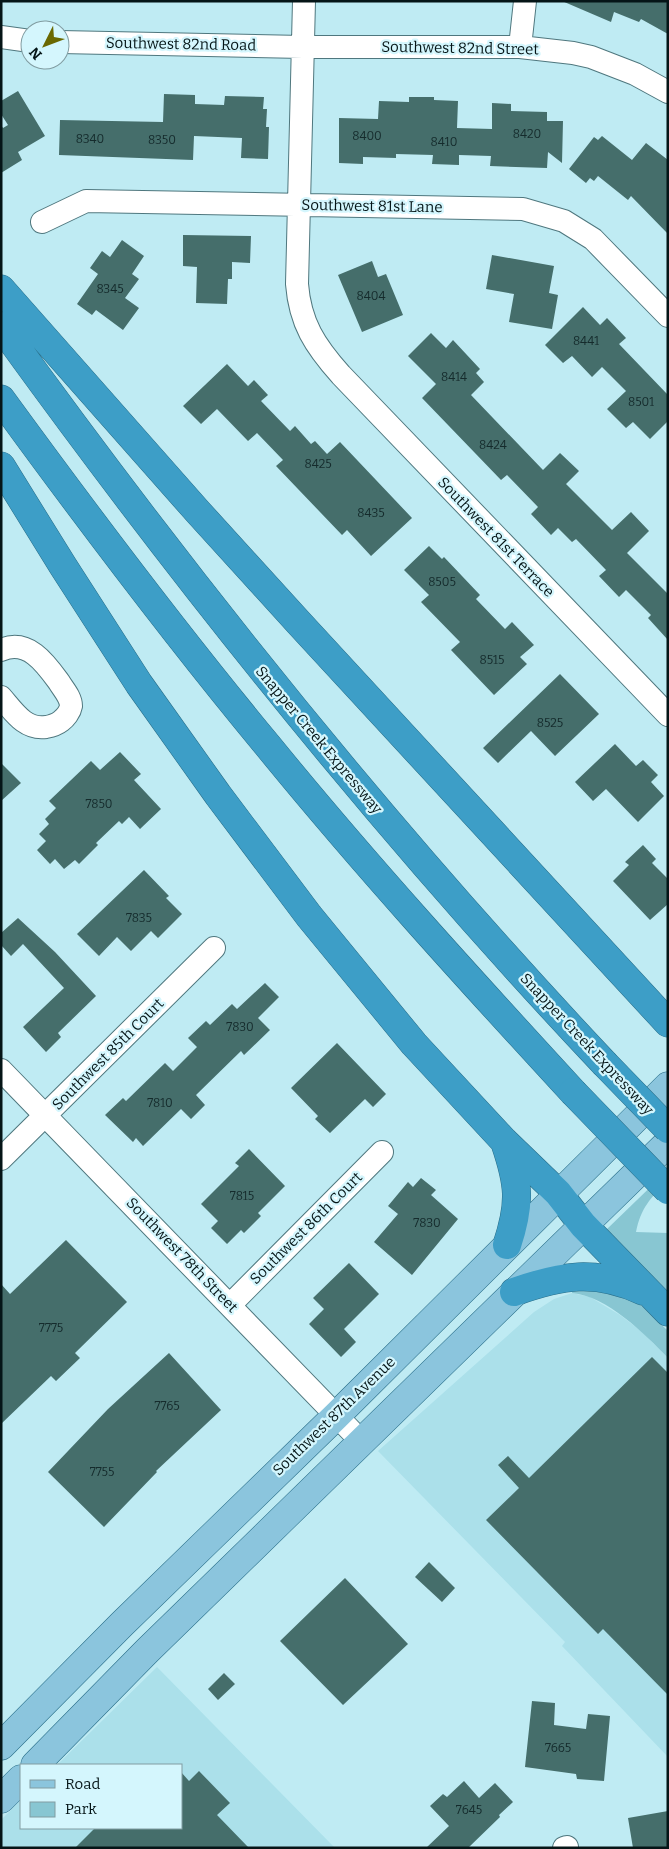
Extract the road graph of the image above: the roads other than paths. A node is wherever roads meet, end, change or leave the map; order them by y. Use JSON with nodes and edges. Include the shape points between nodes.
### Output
{"nodes":[{"id":1,"x":304,"y":1,"type":"edge"},
{"id":2,"x":525,"y":1,"type":"edge"},
{"id":3,"x":1,"y":37,"type":"edge"},
{"id":4,"x":20,"y":40,"type":"edge"},
{"id":5,"x":70,"y":42,"type":"edge"},
{"id":6,"x":303,"y":47,"type":"junction"},
{"id":7,"x":520,"y":47,"type":"junction"},
{"id":8,"x":668,"y":92,"type":"edge"},
{"id":9,"x":300,"y":205,"type":"junction"},
{"id":10,"x":42,"y":222,"type":"dead end"},
{"id":11,"x":1,"y":290,"type":"edge"},
{"id":12,"x":668,"y":316,"type":"edge"},
{"id":13,"x":1,"y":326,"type":"edge"},
{"id":14,"x":1,"y":398,"type":"edge"},
{"id":15,"x":1,"y":466,"type":"edge"},
{"id":16,"x":1,"y":650,"type":"edge"},
{"id":17,"x":1,"y":697,"type":"edge"},
{"id":18,"x":668,"y":715,"type":"edge"},
{"id":19,"x":214,"y":948,"type":"dead end"},
{"id":20,"x":638,"y":990,"type":"junction"},
{"id":21,"x":668,"y":1002,"type":"edge"},
{"id":22,"x":668,"y":1023,"type":"edge"},
{"id":23,"x":1,"y":1070,"type":"edge"},
{"id":24,"x":668,"y":1086,"type":"edge"},
{"id":25,"x":46,"y":1116,"type":"junction"},
{"id":26,"x":668,"y":1129,"type":"edge"},
{"id":27,"x":504,"y":1142,"type":"junction"},
{"id":28,"x":668,"y":1143,"type":"edge"},
{"id":29,"x":382,"y":1152,"type":"dead end"},
{"id":30,"x":1,"y":1159,"type":"edge"},
{"id":31,"x":668,"y":1190,"type":"edge"},
{"id":32,"x":558,"y":1194,"type":"junction"},
{"id":33,"x":583,"y":1225,"type":"junction"},
{"id":34,"x":507,"y":1245,"type":"junction"},
{"id":35,"x":514,"y":1292,"type":"junction"},
{"id":36,"x":659,"y":1303,"type":"edge"},
{"id":37,"x":230,"y":1305,"type":"junction"},
{"id":38,"x":336,"y":1416,"type":"junction"},
{"id":39,"x":361,"y":1441,"type":"junction"},
{"id":40,"x":122,"y":1624,"type":"junction"},
{"id":41,"x":147,"y":1651,"type":"junction"},
{"id":42,"x":1,"y":1746,"type":"edge"},
{"id":43,"x":36,"y":1764,"type":"edge"},
{"id":44,"x":20,"y":1780,"type":"edge"},
{"id":45,"x":1,"y":1799,"type":"edge"}],
"edges":[{"from":1,"to":6,"type":"street","name":"Southwest 81st Terrace"},
{"from":2,"to":7,"type":"street"},
{"from":3,"to":4,"type":"street"},
{"from":5,"to":6,"type":"street","name":"Southwest 82nd Road"},
{"from":6,"to":7,"type":"street","name":"Southwest 82nd Street"},
{"from":6,"to":9,"type":"street","name":"Southwest 81st Terrace"},
{"from":7,"to":8,"type":"street","name":"Southwest 82nd Street","via":[[591,57],[635,74]]},
{"from":9,"to":10,"type":"street","name":"Southwest 81st Lane","via":[[86,201]]},
{"from":9,"to":12,"type":"street","name":"Southwest 81st Lane","via":[[523,209],[543,214],[564,221],[593,239]]},
{"from":9,"to":18,"type":"street","name":"Southwest 81st Terrace","via":[[298,295],[304,320],[316,346]]},
{"from":11,"to":20,"type":"highway","via":[[248,568]]},
{"from":13,"to":26,"type":"highway","name":"Snapper Creek Expressway","bridge":true,"via":[[128,500],[266,676],[385,820],[541,996]]},
{"from":14,"to":31,"type":"highway","bridge":true,"via":[[123,563],[268,747],[444,951]]},
{"from":15,"to":27,"type":"highway","via":[[139,684],[229,810],[371,993]]},
{"from":16,"to":17,"type":"street","via":[[8,647],[25,649],[41,658],[71,705],[59,723],[35,728]]},
{"from":19,"to":25,"type":"street","name":"Southwest 85th Court"},
{"from":20,"to":21,"type":"highway"},
{"from":20,"to":22,"type":"highway"},
{"from":23,"to":25,"type":"street","name":"Southwest 78th Street"},
{"from":24,"to":32,"type":"main road","name":"Southwest 87th Avenue"},
{"from":25,"to":30,"type":"street","name":"Southwest 85th Court"},
{"from":25,"to":37,"type":"street","name":"Southwest 78th Street"},
{"from":27,"to":32,"type":"highway"},
{"from":27,"to":34,"type":"highway","via":[[518,1194]]},
{"from":28,"to":33,"type":"main road"},
{"from":29,"to":37,"type":"street","name":"Southwest 86th Court"},
{"from":32,"to":33,"type":"highway"},
{"from":32,"to":34,"type":"main road","name":"Southwest 87th Avenue"},
{"from":33,"to":35,"type":"main road"},
{"from":33,"to":36,"type":"highway"},
{"from":34,"to":38,"type":"main road","name":"Southwest 87th Avenue"},
{"from":35,"to":36,"type":"highway","via":[[547,1281],[589,1276],[628,1284]]},
{"from":35,"to":39,"type":"main road"},
{"from":37,"to":38,"type":"street","name":"Southwest 78th Street"},
{"from":38,"to":39,"type":"street","name":"Southwest 78th Street"},
{"from":38,"to":40,"type":"main road","name":"Southwest 87th Avenue"},
{"from":39,"to":41,"type":"main road"},
{"from":40,"to":41,"type":"main road"},
{"from":40,"to":42,"type":"main road","name":"Southwest 87th Avenue"},
{"from":41,"to":43,"type":"main road"},
{"from":44,"to":45,"type":"main road"}]}
